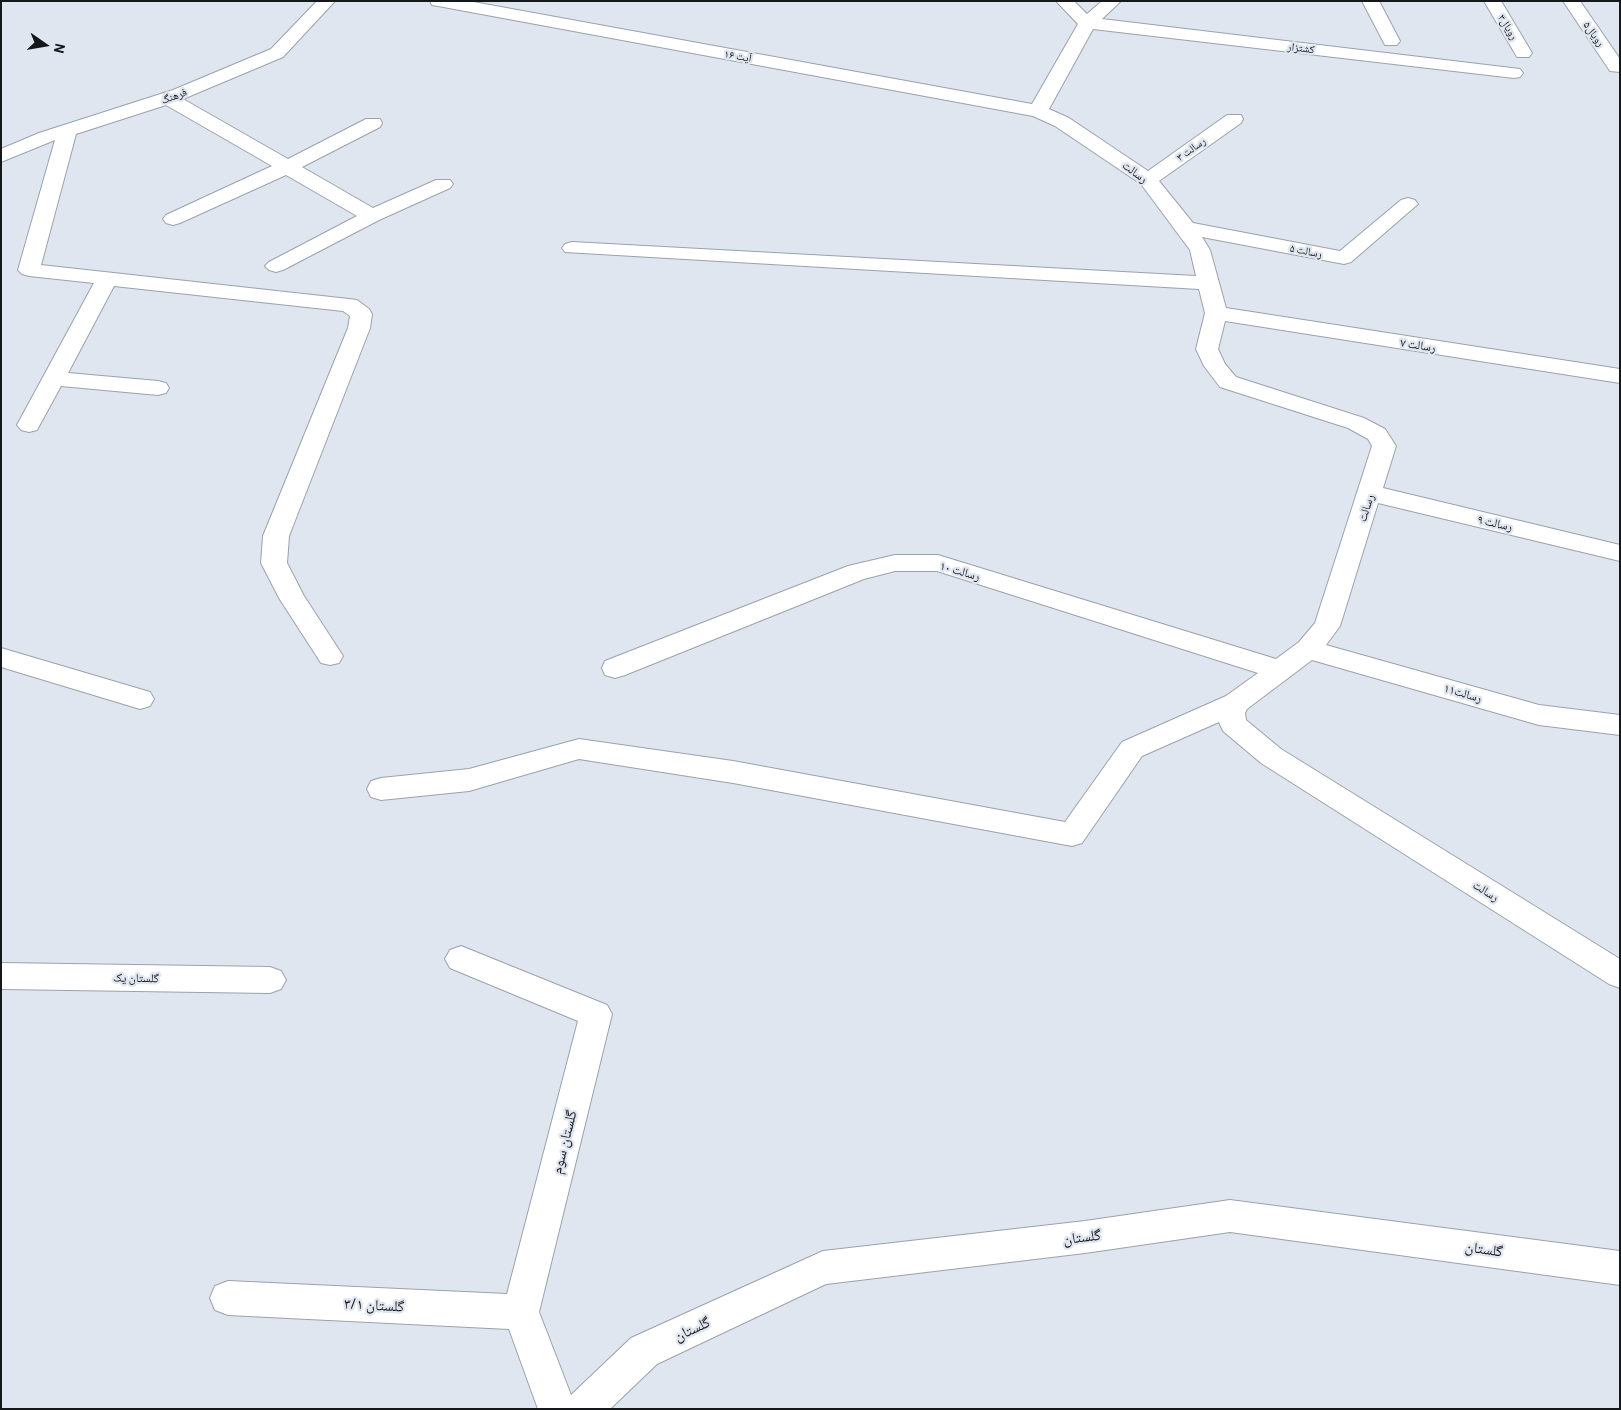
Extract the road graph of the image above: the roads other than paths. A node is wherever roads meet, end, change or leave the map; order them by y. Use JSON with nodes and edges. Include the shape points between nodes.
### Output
{"nodes":[{"id":1,"x":327,"y":1,"type":"edge"},
{"id":2,"x":438,"y":1,"type":"edge"},
{"id":3,"x":1064,"y":1,"type":"edge"},
{"id":4,"x":1113,"y":1,"type":"edge"},
{"id":5,"x":1370,"y":1,"type":"edge"},
{"id":6,"x":1492,"y":1,"type":"edge"},
{"id":7,"x":1571,"y":1,"type":"edge"},
{"id":8,"x":1087,"y":23,"type":"junction"},
{"id":9,"x":1391,"y":41,"type":"dead end"},
{"id":10,"x":1523,"y":53,"type":"dead end"},
{"id":11,"x":1616,"y":67,"type":"dead end"},
{"id":12,"x":1514,"y":72,"type":"dead end"},
{"id":13,"x":168,"y":98,"type":"junction"},
{"id":14,"x":1038,"y":111,"type":"junction"},
{"id":15,"x":1234,"y":118,"type":"dead end"},
{"id":16,"x":373,"y":124,"type":"dead end"},
{"id":17,"x":67,"y":131,"type":"junction"},
{"id":18,"x":1,"y":156,"type":"edge"},
{"id":19,"x":287,"y":167,"type":"junction"},
{"id":20,"x":1148,"y":180,"type":"junction"},
{"id":21,"x":443,"y":184,"type":"dead end"},
{"id":22,"x":1408,"y":204,"type":"dead end"},
{"id":23,"x":372,"y":216,"type":"junction"},
{"id":24,"x":173,"y":220,"type":"dead end"},
{"id":25,"x":1186,"y":228,"type":"junction"},
{"id":26,"x":572,"y":248,"type":"dead end"},
{"id":27,"x":276,"y":266,"type":"dead end"},
{"id":28,"x":106,"y":280,"type":"junction"},
{"id":29,"x":1208,"y":283,"type":"junction"},
{"id":30,"x":1216,"y":313,"type":"junction"},
{"id":31,"x":1620,"y":376,"type":"edge"},
{"id":32,"x":54,"y":378,"type":"junction"},
{"id":33,"x":158,"y":388,"type":"dead end"},
{"id":34,"x":29,"y":425,"type":"dead end"},
{"id":35,"x":1370,"y":493,"type":"junction"},
{"id":36,"x":1620,"y":553,"type":"edge"},
{"id":37,"x":1308,"y":649,"type":"junction"},
{"id":38,"x":330,"y":656,"type":"dead end"},
{"id":39,"x":1,"y":657,"type":"edge"},
{"id":40,"x":615,"y":668,"type":"dead end"},
{"id":41,"x":1281,"y":670,"type":"junction"},
{"id":42,"x":140,"y":699,"type":"dead end"},
{"id":43,"x":1236,"y":703,"type":"junction"},
{"id":44,"x":1620,"y":725,"type":"edge"},
{"id":45,"x":380,"y":789,"type":"dead end"},
{"id":46,"x":461,"y":959,"type":"dead end"},
{"id":47,"x":1620,"y":975,"type":"edge"},
{"id":48,"x":1,"y":976,"type":"edge"},
{"id":49,"x":270,"y":980,"type":"dead end"},
{"id":50,"x":1620,"y":1268,"type":"edge"},
{"id":51,"x":228,"y":1298,"type":"dead end"},
{"id":52,"x":521,"y":1312,"type":"junction"},
{"id":53,"x":558,"y":1409,"type":"edge"},
{"id":54,"x":583,"y":1409,"type":"edge"}],
"edges":[{"from":1,"to":13,"type":"street","name":"فرهنگ","via":[[278,53]]},
{"from":2,"to":14,"type":"street","name":"آیت ۱۶"},
{"from":3,"to":8,"type":"street"},
{"from":4,"to":8,"type":"street"},
{"from":5,"to":9,"type":"street"},
{"from":6,"to":10,"type":"street","name":"رویال۳"},
{"from":7,"to":11,"type":"street","name":"رویال۵"},
{"from":8,"to":12,"type":"street","name":"کشتزار"},
{"from":8,"to":14,"type":"street"},
{"from":13,"to":17,"type":"street","name":"فرهنگ"},
{"from":13,"to":19,"type":"street"},
{"from":14,"to":20,"type":"street","name":"رسالت","via":[[1062,122]]},
{"from":15,"to":20,"type":"street","name":"رسالت ۳"},
{"from":16,"to":19,"type":"street"},
{"from":17,"to":18,"type":"street","name":"فرهنگ"},
{"from":17,"to":28,"type":"street","via":[[29,270]]},
{"from":19,"to":23,"type":"street"},
{"from":19,"to":24,"type":"street"},
{"from":20,"to":25,"type":"street","name":"رسالت"},
{"from":21,"to":23,"type":"street"},
{"from":22,"to":25,"type":"street","name":"رسالت ۵","via":[[1344,258]]},
{"from":23,"to":27,"type":"street"},
{"from":25,"to":29,"type":"street","name":"رسالت","via":[[1200,250]]},
{"from":26,"to":29,"type":"street"},
{"from":28,"to":32,"type":"street"},
{"from":28,"to":38,"type":"street","via":[[349,305],[361,314],[359,328],[276,536],[274,562],[292,598]]},
{"from":29,"to":30,"type":"street","name":"رسالت"},
{"from":30,"to":31,"type":"street","name":"رسالت ۷"},
{"from":30,"to":35,"type":"street","name":"رسالت","via":[[1207,349],[1228,382],[1341,418],[1377,434],[1384,446]]},
{"from":32,"to":33,"type":"street"},
{"from":32,"to":34,"type":"street"},
{"from":35,"to":36,"type":"street","name":"رسالت ۹"},
{"from":35,"to":37,"type":"street","name":"رسالت","via":[[1327,626]]},
{"from":37,"to":41,"type":"street","name":"رسالت"},
{"from":37,"to":44,"type":"street","name":"رسالت۱۱","via":[[1540,715]]},
{"from":39,"to":42,"type":"street"},
{"from":40,"to":41,"type":"street","name":"رسالت ۱۰","via":[[857,572],[895,563],[938,564]]},
{"from":41,"to":43,"type":"street","name":"رسالت"},
{"from":43,"to":45,"type":"street","via":[[1132,749],[1072,835],[733,772],[579,749],[469,780]]},
{"from":43,"to":47,"type":"street","name":"رسالت","via":[[1231,713],[1233,724],[1271,756]]},
{"from":46,"to":52,"type":"street","name":"گلستان سوم","via":[[596,1014]]},
{"from":48,"to":49,"type":"street","name":"گلستان یک"},
{"from":50,"to":54,"type":"street","name":"گلستان","via":[[1230,1216],[824,1268],[644,1350]]},
{"from":51,"to":52,"type":"street","name":"گلستان ۳/۱"},
{"from":52,"to":53,"type":"street"}]}
